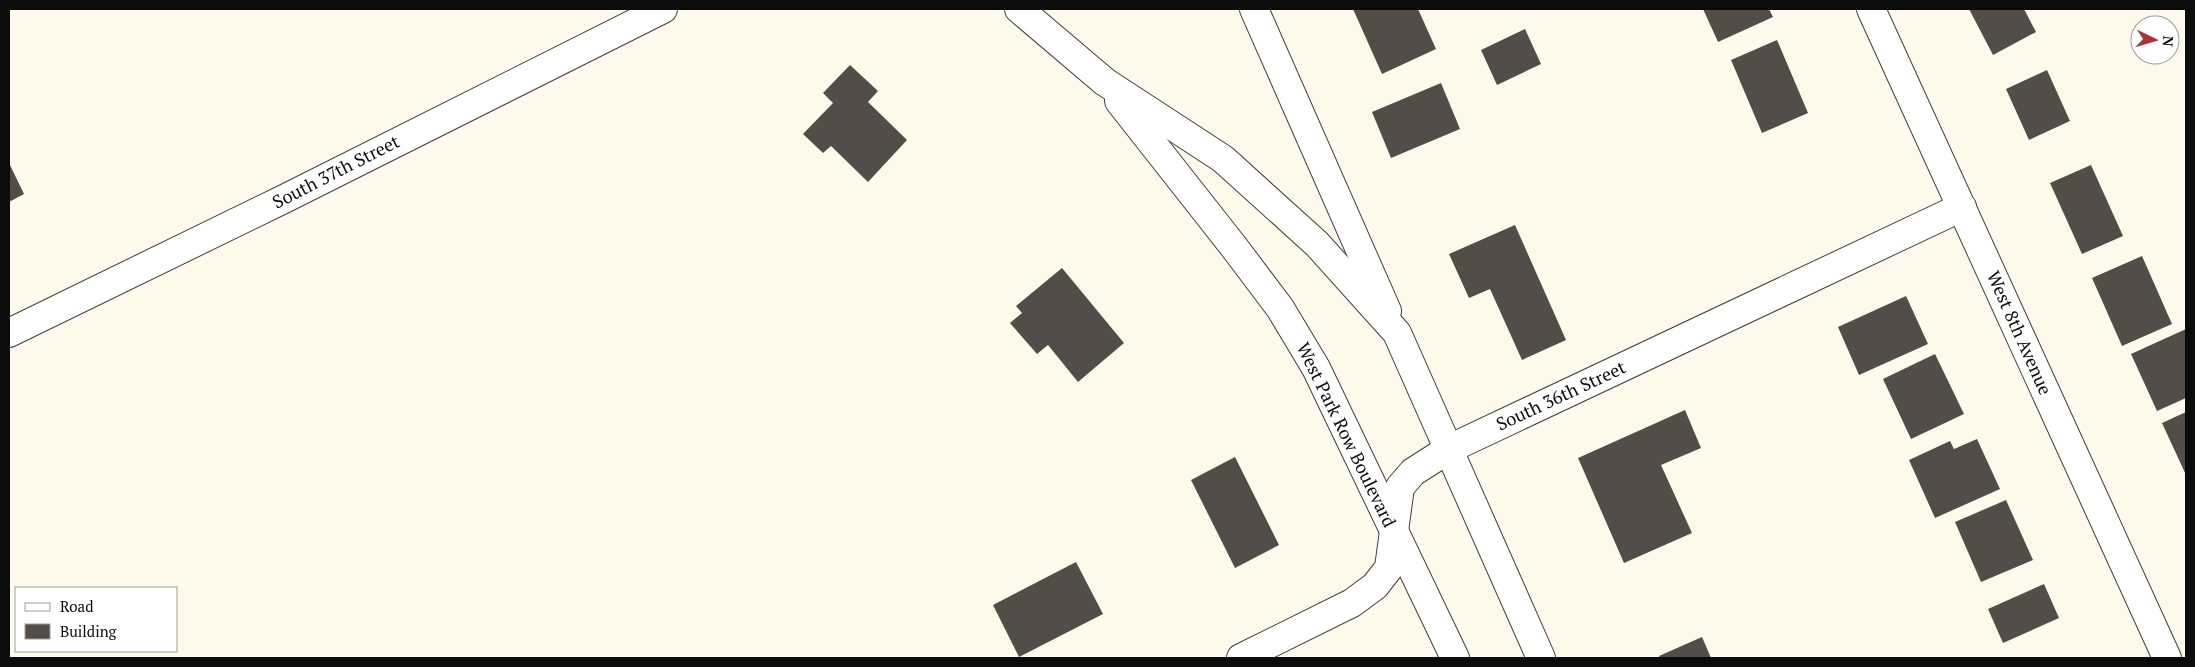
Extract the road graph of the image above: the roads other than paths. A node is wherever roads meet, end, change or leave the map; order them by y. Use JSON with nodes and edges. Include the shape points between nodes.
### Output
{"nodes":[{"id":1,"x":663,"y":9,"type":"edge"},
{"id":2,"x":1019,"y":9,"type":"edge"},
{"id":3,"x":1254,"y":9,"type":"edge"},
{"id":4,"x":1872,"y":9,"type":"edge"},
{"id":5,"x":1105,"y":82,"type":"junction"},
{"id":6,"x":1962,"y":207,"type":"junction"},
{"id":7,"x":9,"y":333,"type":"edge"},
{"id":8,"x":1397,"y":333,"type":"junction"},
{"id":9,"x":1448,"y":449,"type":"junction"},
{"id":10,"x":1394,"y":532,"type":"junction"},
{"id":11,"x":1241,"y":658,"type":"edge"},
{"id":12,"x":1455,"y":658,"type":"edge"},
{"id":13,"x":1541,"y":658,"type":"edge"},
{"id":14,"x":2167,"y":658,"type":"edge"}],
"edges":[{"from":1,"to":7,"type":"street","name":"South 37th Street"},
{"from":2,"to":5,"type":"street","name":"West Park Row Boulevard"},
{"from":3,"to":8,"type":"street","name":"West Park Row Boulevard"},
{"from":4,"to":6,"type":"street","name":"West 8th Avenue"},
{"from":5,"to":8,"type":"street","name":"West Park Row Boulevard","via":[[1223,159],[1317,244]]},
{"from":5,"to":10,"type":"street","name":"West Park Row Boulevard","via":[[1280,308],[1316,368]]},
{"from":6,"to":9,"type":"street","name":"South 36th Street"},
{"from":6,"to":14,"type":"street","name":"West 8th Avenue"},
{"from":8,"to":9,"type":"street","name":"West Park Row Boulevard"},
{"from":9,"to":10,"type":"street","name":"South 36th Street","via":[[1412,472],[1400,487]]},
{"from":9,"to":13,"type":"street","name":"West Park Row Boulevard"},
{"from":10,"to":11,"type":"street","name":"South 36th Street","via":[[1388,568],[1375,586],[1352,603]]},
{"from":10,"to":12,"type":"street","name":"West Park Row Boulevard"}]}
